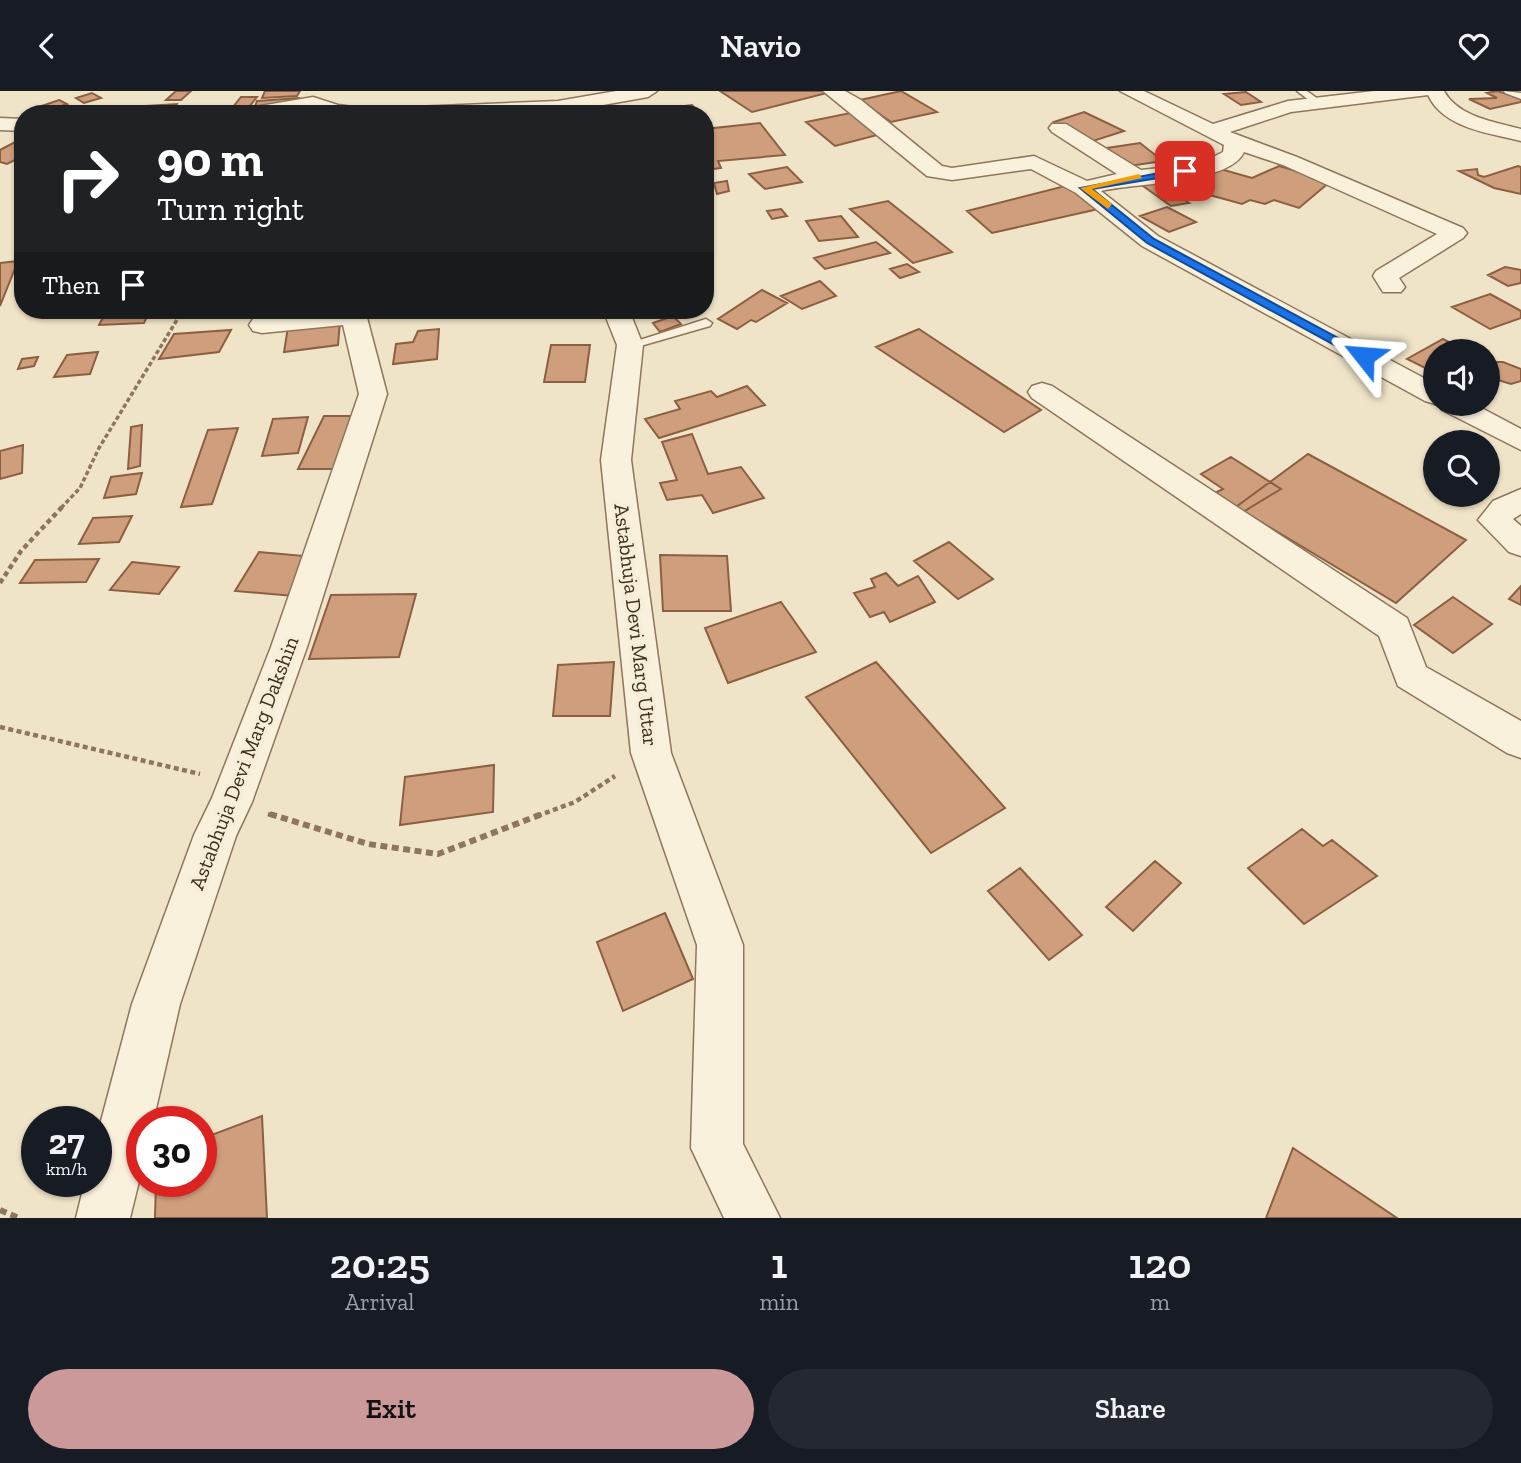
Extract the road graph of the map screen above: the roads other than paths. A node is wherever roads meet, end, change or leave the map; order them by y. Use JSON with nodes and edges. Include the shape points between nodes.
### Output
{"nodes":[{"id":1,"x":648,"y":91,"type":"edge"},
{"id":2,"x":832,"y":91,"type":"edge"},
{"id":3,"x":1129,"y":91,"type":"edge"},
{"id":4,"x":1301,"y":91,"type":"edge"},
{"id":5,"x":1421,"y":91,"type":"edge"},
{"id":6,"x":1435,"y":91,"type":"edge"},
{"id":7,"x":1508,"y":91,"type":"edge"},
{"id":8,"x":1521,"y":96,"type":"edge"},
{"id":9,"x":311,"y":97,"type":"edge"},
{"id":10,"x":1317,"y":102,"type":"junction"},
{"id":11,"x":281,"y":105,"type":"edge"},
{"id":12,"x":576,"y":105,"type":"edge"},
{"id":13,"x":1059,"y":128,"type":"dead end"},
{"id":14,"x":1521,"y":135,"type":"edge"},
{"id":15,"x":1223,"y":137,"type":"junction"},
{"id":16,"x":1137,"y":177,"type":"junction"},
{"id":17,"x":1084,"y":188,"type":"junction"},
{"id":18,"x":1392,"y":287,"type":"dead end"},
{"id":19,"x":307,"y":319,"type":"edge"},
{"id":20,"x":354,"y":319,"type":"edge"},
{"id":21,"x":706,"y":323,"type":"dead end"},
{"id":22,"x":262,"y":325,"type":"dead end"},
{"id":23,"x":623,"y":328,"type":"edge"},
{"id":24,"x":1423,"y":389,"type":"edge"},
{"id":25,"x":1042,"y":392,"type":"dead end"},
{"id":26,"x":1474,"y":416,"type":"edge"},
{"id":27,"x":1521,"y":441,"type":"edge"},
{"id":28,"x":1521,"y":500,"type":"edge"},
{"id":29,"x":1521,"y":544,"type":"edge"},
{"id":30,"x":1521,"y":741,"type":"edge"},
{"id":31,"x":103,"y":1218,"type":"edge"},
{"id":32,"x":753,"y":1218,"type":"edge"}],
"edges":[{"from":1,"to":12,"type":"street"},
{"from":2,"to":17,"type":"street","via":[[935,171],[952,174],[1034,162]]},
{"from":3,"to":15,"type":"street"},
{"from":4,"to":10,"type":"lane"},
{"from":5,"to":10,"type":"street"},
{"from":6,"to":14,"type":"street","via":[[1450,111]]},
{"from":7,"to":8,"type":"lane"},
{"from":9,"to":11,"type":"street"},
{"from":10,"to":15,"type":"street","via":[[1288,107]]},
{"from":13,"to":16,"type":"street"},
{"from":15,"to":16,"type":"street","via":[[1233,154],[1225,162]]},
{"from":15,"to":18,"type":"street","via":[[1455,233],[1385,276]]},
{"from":16,"to":17,"type":"street"},
{"from":17,"to":24,"type":"street","via":[[1150,241]]},
{"from":19,"to":22,"type":"street"},
{"from":20,"to":31,"type":"street","name":"Astabhuja Devi Marg Dakshin","via":[[373,394],[289,647],[232,802],[215,835],[156,1004]]},
{"from":21,"to":23,"type":"lane"},
{"from":23,"to":32,"type":"street","name":"Astabhuja Devi Marg Uttar","via":[[616,460],[651,754],[720,944],[717,1148]]},
{"from":25,"to":30,"type":"street","via":[[1394,628],[1411,676]]},
{"from":26,"to":27,"type":"street"},
{"from":28,"to":29,"type":"street","via":[[1494,520]]}]}
